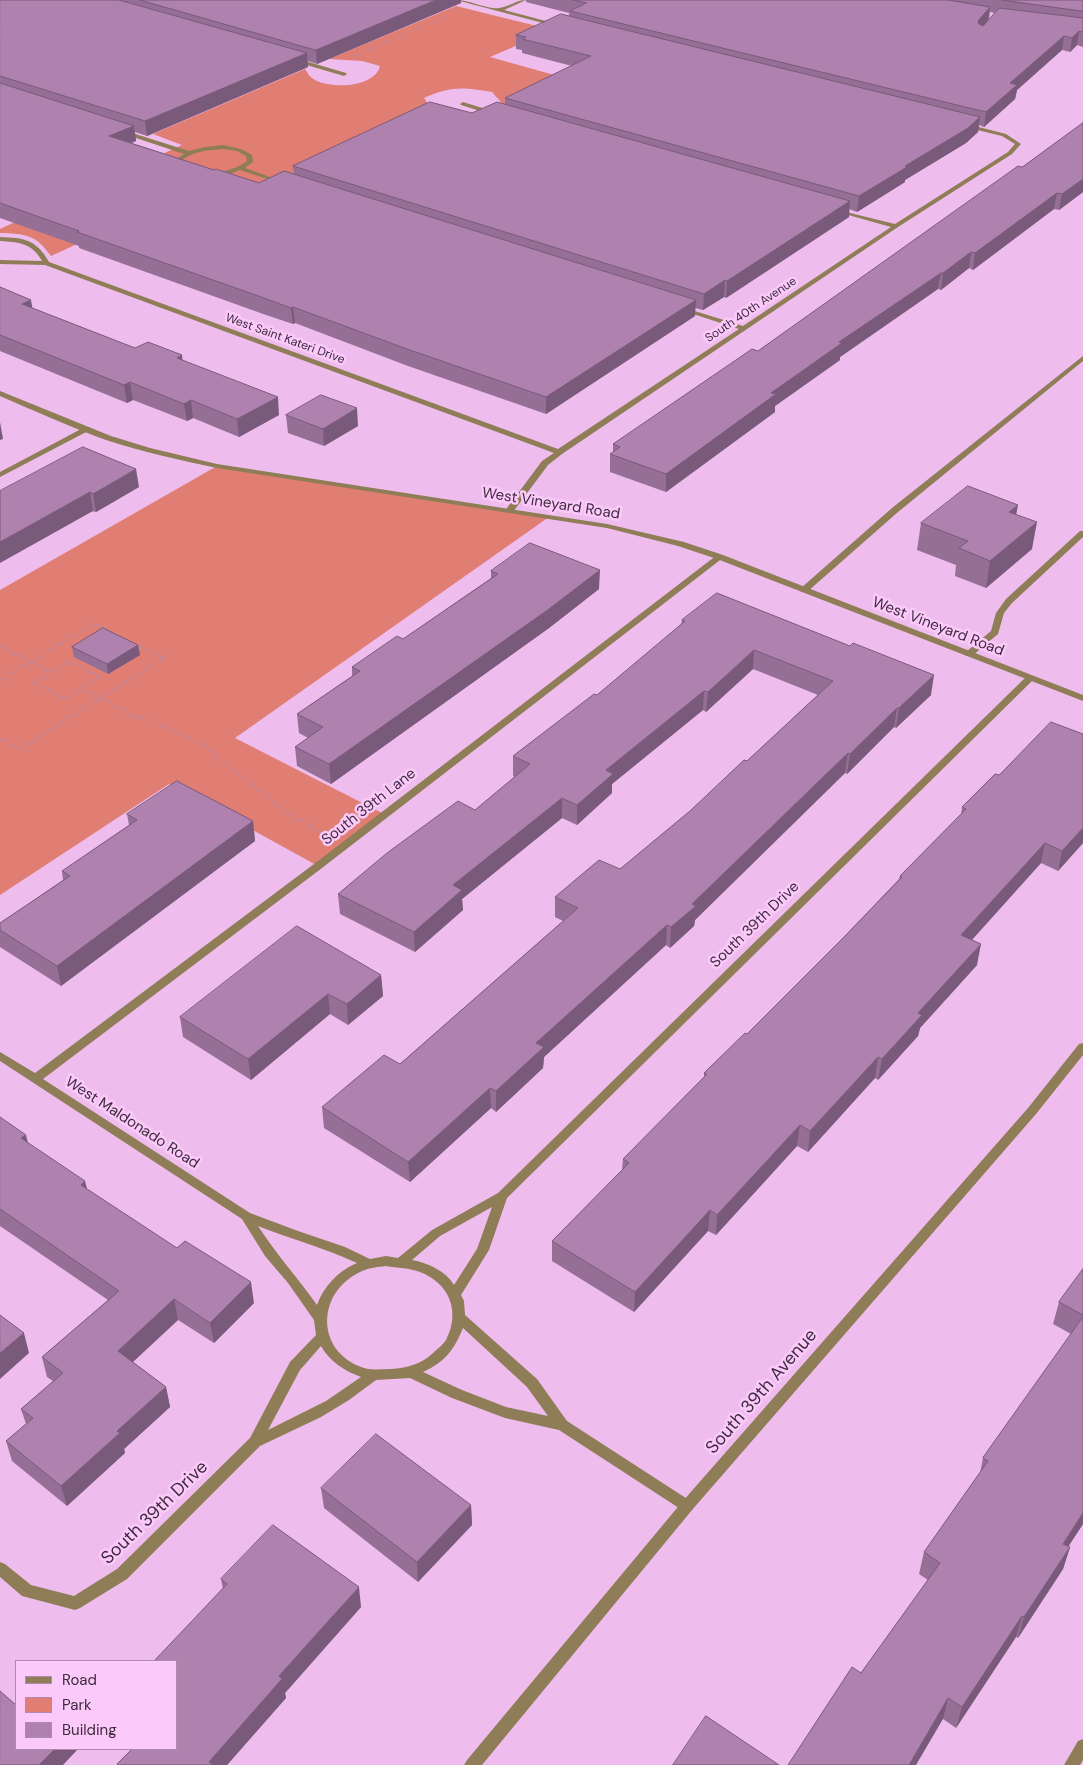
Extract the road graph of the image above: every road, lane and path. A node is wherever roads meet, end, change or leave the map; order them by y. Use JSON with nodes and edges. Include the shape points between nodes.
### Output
{"nodes":[{"id":1,"x":458,"y":0,"type":"edge"},
{"id":2,"x":524,"y":0,"type":"edge"},
{"id":3,"x":475,"y":4,"type":"junction"},
{"id":4,"x":500,"y":10,"type":"junction"},
{"id":5,"x":568,"y":27,"type":"edge"},
{"id":6,"x":288,"y":58,"type":"edge"},
{"id":7,"x":326,"y":68,"type":"junction"},
{"id":8,"x":344,"y":74,"type":"dead end"},
{"id":9,"x":462,"y":104,"type":"dead end"},
{"id":10,"x":500,"y":115,"type":"edge"},
{"id":11,"x":965,"y":126,"type":"edge"},
{"id":12,"x":113,"y":129,"type":"edge"},
{"id":13,"x":188,"y":153,"type":"junction"},
{"id":14,"x":242,"y":169,"type":"junction"},
{"id":15,"x":289,"y":184,"type":"edge"},
{"id":16,"x":832,"y":208,"type":"edge"},
{"id":17,"x":896,"y":226,"type":"junction"},
{"id":18,"x":0,"y":238,"type":"edge"},
{"id":19,"x":0,"y":262,"type":"edge"},
{"id":20,"x":46,"y":263,"type":"junction"},
{"id":21,"x":679,"y":308,"type":"edge"},
{"id":22,"x":744,"y":328,"type":"junction"},
{"id":23,"x":1083,"y":358,"type":"edge"},
{"id":24,"x":0,"y":393,"type":"edge"},
{"id":25,"x":86,"y":430,"type":"junction"},
{"id":26,"x":559,"y":452,"type":"junction"},
{"id":27,"x":0,"y":475,"type":"edge"},
{"id":28,"x":510,"y":510,"type":"junction"},
{"id":29,"x":1083,"y":534,"type":"edge"},
{"id":30,"x":720,"y":557,"type":"junction"},
{"id":31,"x":804,"y":590,"type":"junction"},
{"id":32,"x":111,"y":632,"type":"edge"},
{"id":33,"x":129,"y":640,"type":"edge"},
{"id":34,"x":0,"y":646,"type":"edge"},
{"id":35,"x":969,"y":654,"type":"junction"},
{"id":36,"x":30,"y":662,"type":"junction"},
{"id":37,"x":51,"y":672,"type":"junction"},
{"id":38,"x":1030,"y":678,"type":"junction"},
{"id":39,"x":0,"y":680,"type":"edge"},
{"id":40,"x":81,"y":688,"type":"junction"},
{"id":41,"x":100,"y":698,"type":"junction"},
{"id":42,"x":1083,"y":698,"type":"edge"},
{"id":43,"x":0,"y":739,"type":"edge"},
{"id":44,"x":345,"y":845,"type":"junction"},
{"id":45,"x":1083,"y":1047,"type":"edge"},
{"id":46,"x":0,"y":1056,"type":"edge"},
{"id":47,"x":35,"y":1079,"type":"junction"},
{"id":48,"x":502,"y":1196,"type":"junction"},
{"id":49,"x":246,"y":1216,"type":"junction"},
{"id":50,"x":403,"y":1261,"type":"junction"},
{"id":51,"x":369,"y":1264,"type":"junction"},
{"id":52,"x":455,"y":1294,"type":"junction"},
{"id":53,"x":319,"y":1317,"type":"junction"},
{"id":54,"x":460,"y":1318,"type":"junction"},
{"id":55,"x":322,"y":1337,"type":"junction"},
{"id":56,"x":410,"y":1372,"type":"junction"},
{"id":57,"x":373,"y":1375,"type":"junction"},
{"id":58,"x":562,"y":1425,"type":"junction"},
{"id":59,"x":255,"y":1442,"type":"junction"},
{"id":60,"x":688,"y":1506,"type":"junction"},
{"id":61,"x":0,"y":1568,"type":"edge"},
{"id":62,"x":1083,"y":1746,"type":"edge"},
{"id":63,"x":472,"y":1765,"type":"edge"},
{"id":64,"x":1072,"y":1765,"type":"edge"}],
"edges":[{"from":1,"to":3,"type":"street"},
{"from":2,"to":4,"type":"street"},
{"from":3,"to":4,"type":"street"},
{"from":3,"to":7,"type":"path"},
{"from":4,"to":5,"type":"street"},
{"from":6,"to":7,"type":"street"},
{"from":7,"to":8,"type":"street"},
{"from":9,"to":10,"type":"street"},
{"from":11,"to":17,"type":"street","name":"South 40th Avenue","via":[[1004,136],[1018,144],[1010,153]]},
{"from":12,"to":13,"type":"street"},
{"from":13,"to":14,"type":"street","via":[[204,148],[239,150],[249,155],[250,162]]},
{"from":13,"to":14,"type":"street","via":[[180,159],[180,166],[190,172],[216,174]]},
{"from":14,"to":15,"type":"street"},
{"from":16,"to":17,"type":"street"},
{"from":17,"to":22,"type":"street","name":"South 40th Avenue"},
{"from":18,"to":20,"type":"street","via":[[34,245]]},
{"from":19,"to":20,"type":"street","name":"West Saint Kateri Drive"},
{"from":20,"to":26,"type":"street","name":"West Saint Kateri Drive"},
{"from":21,"to":22,"type":"street"},
{"from":22,"to":26,"type":"street","name":"South 40th Avenue"},
{"from":23,"to":31,"type":"street","via":[[895,510]]},
{"from":24,"to":25,"type":"street","name":"West Vineyard Road"},
{"from":25,"to":27,"type":"street"},
{"from":25,"to":28,"type":"street","name":"West Vineyard Road","via":[[125,444],[217,466]]},
{"from":26,"to":28,"type":"street","name":"South 40th Avenue","via":[[545,463]]},
{"from":28,"to":30,"type":"street","name":"West Vineyard Road","via":[[632,532]]},
{"from":29,"to":35,"type":"street","via":[[1009,601],[1000,613],[995,632]]},
{"from":30,"to":31,"type":"street","name":"West Vineyard Road"},
{"from":30,"to":44,"type":"street","name":"South 39th Lane"},
{"from":31,"to":35,"type":"street","name":"West Vineyard Road"},
{"from":32,"to":36,"type":"path","via":[[94,624]]},
{"from":33,"to":41,"type":"path","via":[[164,658]]},
{"from":34,"to":36,"type":"path"},
{"from":35,"to":38,"type":"street","name":"West Vineyard Road"},
{"from":36,"to":37,"type":"path"},
{"from":36,"to":39,"type":"path"},
{"from":37,"to":40,"type":"path","via":[[34,683],[65,698]]},
{"from":37,"to":40,"type":"path","via":[[69,661],[99,676]]},
{"from":38,"to":42,"type":"street","name":"West Vineyard Road"},
{"from":38,"to":48,"type":"street","name":"South 39th Drive"},
{"from":40,"to":41,"type":"path"},
{"from":41,"to":43,"type":"path","via":[[20,750]]},
{"from":41,"to":44,"type":"path","via":[[206,747],[286,813]]},
{"from":44,"to":47,"type":"street","name":"South 39th Lane"},
{"from":45,"to":60,"type":"street","name":"South 39th Avenue"},
{"from":46,"to":47,"type":"street","name":"West Maldonado Road"},
{"from":47,"to":49,"type":"street","name":"West Maldonado Road"},
{"from":48,"to":50,"type":"street","name":"South 39th Drive","via":[[436,1233]]},
{"from":48,"to":52,"type":"street","name":"South 39th Drive","via":[[483,1250]]},
{"from":49,"to":51,"type":"street","name":"West Maldonado Road","via":[[341,1250]]},
{"from":49,"to":53,"type":"street","name":"West Maldonado Road","via":[[269,1253]]},
{"from":50,"to":51,"type":"street"},
{"from":50,"to":52,"type":"street","via":[[420,1264],[435,1272],[447,1281]]},
{"from":51,"to":53,"type":"street","via":[[350,1272],[335,1284],[324,1300]]},
{"from":52,"to":54,"type":"street"},
{"from":53,"to":55,"type":"street"},
{"from":54,"to":56,"type":"street","via":[[456,1336],[446,1352],[430,1364]]},
{"from":54,"to":58,"type":"street","via":[[532,1383]]},
{"from":55,"to":57,"type":"street","via":[[332,1354],[350,1367]]},
{"from":55,"to":59,"type":"street","name":"South 39th Drive","via":[[295,1366]]},
{"from":56,"to":57,"type":"street","via":[[392,1376]]},
{"from":56,"to":58,"type":"street","via":[[505,1412]]},
{"from":57,"to":59,"type":"street","name":"South 39th Drive","via":[[346,1397],[306,1420]]},
{"from":58,"to":60,"type":"street"},
{"from":59,"to":61,"type":"street","name":"South 39th Drive","via":[[122,1574],[75,1603],[27,1591]]},
{"from":60,"to":63,"type":"street","name":"South 39th Avenue"},
{"from":62,"to":64,"type":"street"}]}
